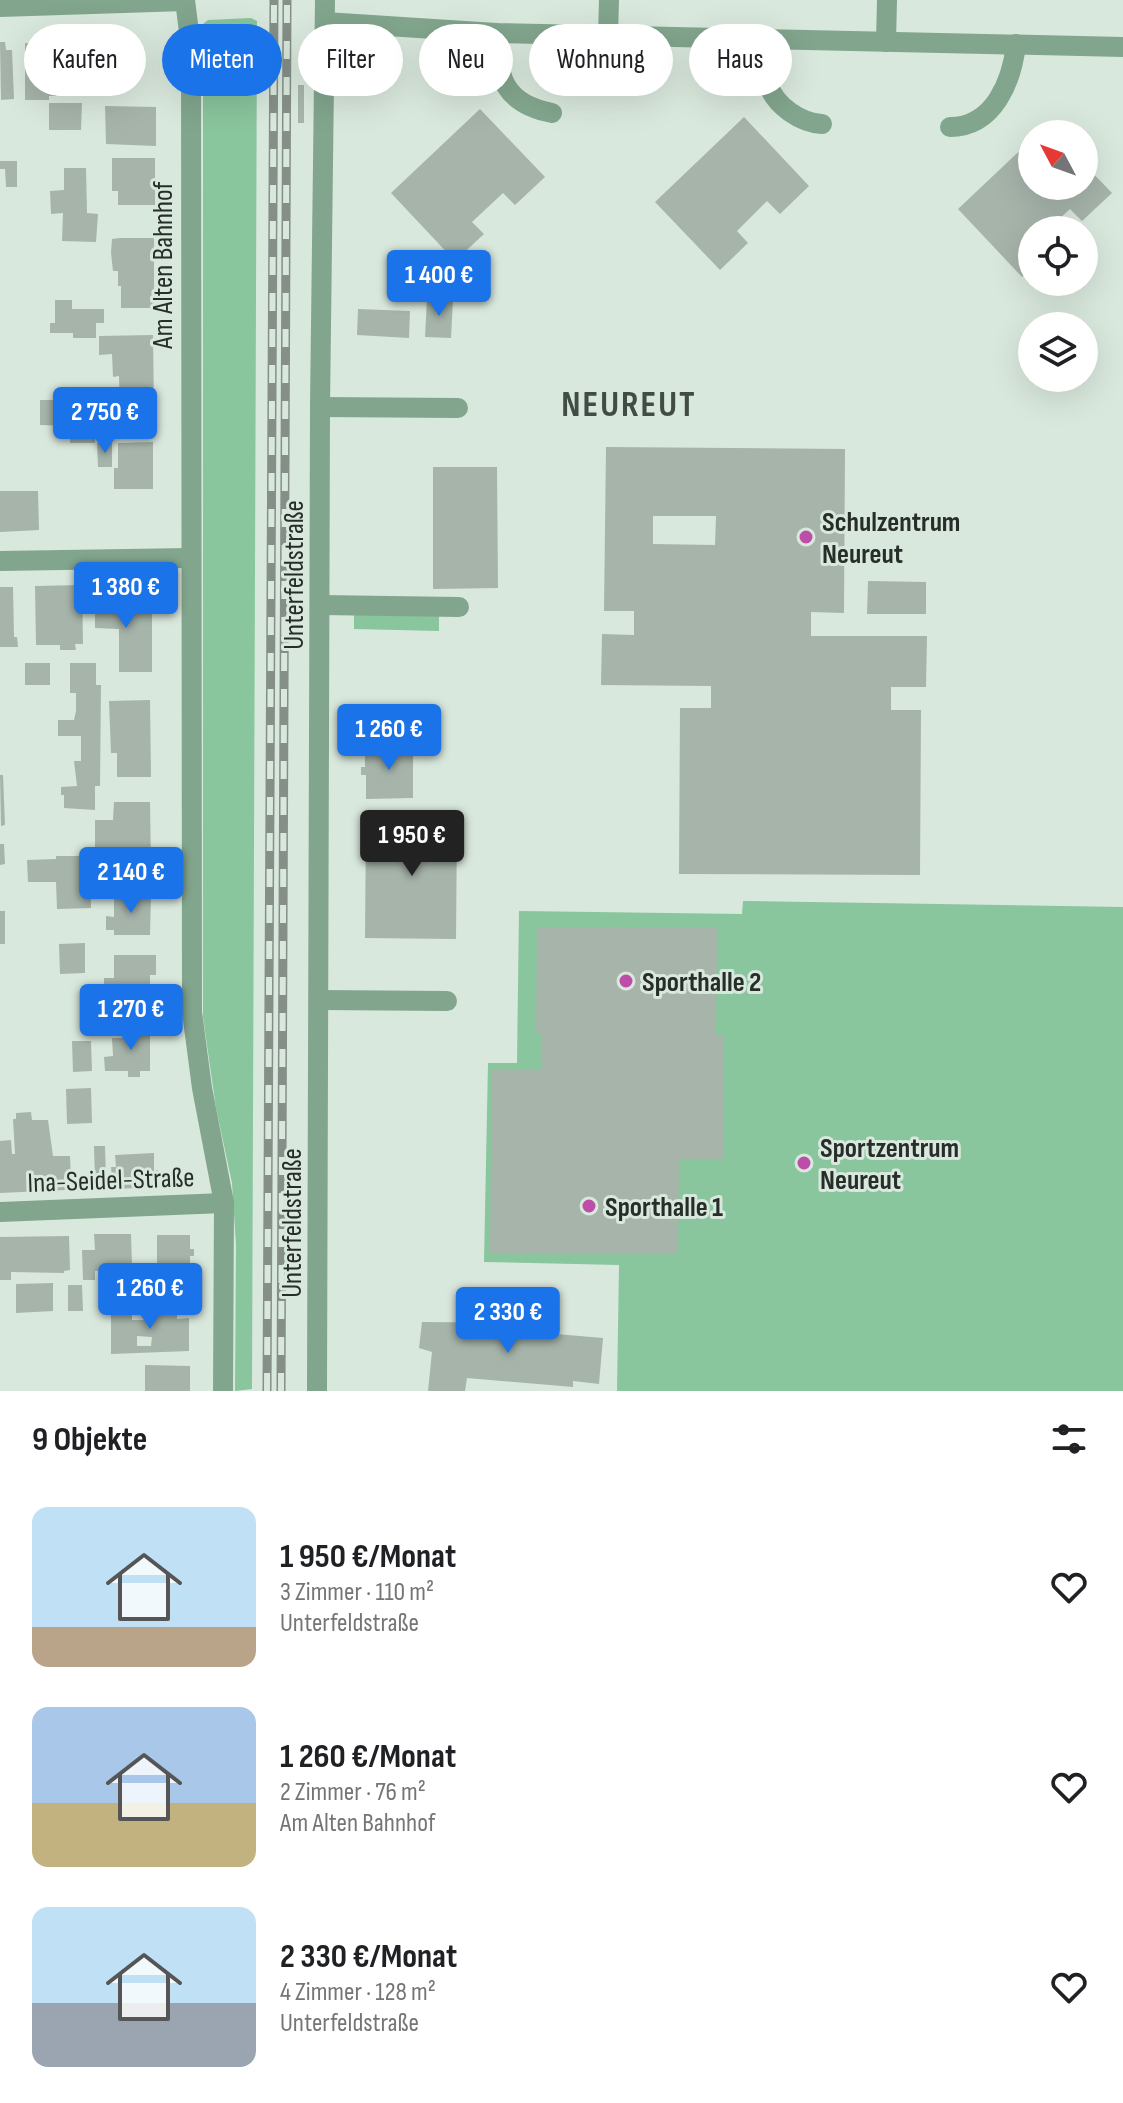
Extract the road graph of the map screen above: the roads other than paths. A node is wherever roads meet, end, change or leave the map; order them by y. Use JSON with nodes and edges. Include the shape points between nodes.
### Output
{"nodes":[{"id":1,"x":325,"y":0,"type":"edge"},
{"id":2,"x":609,"y":0,"type":"edge"},
{"id":3,"x":887,"y":0,"type":"edge"},
{"id":4,"x":185,"y":1,"type":"edge"},
{"id":5,"x":0,"y":7,"type":"edge"},
{"id":6,"x":325,"y":22,"type":"junction"},
{"id":7,"x":608,"y":24,"type":"edge"},
{"id":8,"x":419,"y":28,"type":"edge"},
{"id":9,"x":792,"y":40,"type":"edge"},
{"id":10,"x":886,"y":42,"type":"junction"},
{"id":11,"x":1016,"y":44,"type":"junction"},
{"id":12,"x":1123,"y":47,"type":"edge"},
{"id":13,"x":513,"y":94,"type":"edge"},
{"id":14,"x":777,"y":96,"type":"edge"},
{"id":15,"x":552,"y":113,"type":"dead end"},
{"id":16,"x":822,"y":124,"type":"dead end"},
{"id":17,"x":950,"y":127,"type":"dead end"},
{"id":18,"x":320,"y":407,"type":"junction"},
{"id":19,"x":458,"y":408,"type":"dead end"},
{"id":20,"x":190,"y":558,"type":"junction"},
{"id":21,"x":0,"y":561,"type":"edge"},
{"id":22,"x":321,"y":605,"type":"junction"},
{"id":23,"x":459,"y":607,"type":"dead end"},
{"id":24,"x":320,"y":1000,"type":"junction"},
{"id":25,"x":447,"y":1001,"type":"dead end"},
{"id":26,"x":224,"y":1203,"type":"junction"},
{"id":27,"x":0,"y":1212,"type":"edge"},
{"id":28,"x":223,"y":1391,"type":"edge"},
{"id":29,"x":317,"y":1391,"type":"edge"}],
"edges":[{"from":1,"to":6,"type":"street","name":"Unterfeldstraße"},
{"from":2,"to":7,"type":"street"},
{"from":3,"to":10,"type":"street"},
{"from":4,"to":5,"type":"street"},
{"from":4,"to":20,"type":"street","name":"Am Alten Bahnhof","via":[[191,48]]},
{"from":6,"to":8,"type":"street"},
{"from":6,"to":18,"type":"street","name":"Unterfeldstraße"},
{"from":9,"to":10,"type":"street"},
{"from":10,"to":11,"type":"street"},
{"from":11,"to":12,"type":"street"},
{"from":11,"to":17,"type":"street","via":[[1004,92],[978,121]]},
{"from":13,"to":15,"type":"street","via":[[526,106]]},
{"from":14,"to":16,"type":"street","via":[[795,116]]},
{"from":18,"to":19,"type":"street"},
{"from":18,"to":22,"type":"street","name":"Unterfeldstraße"},
{"from":20,"to":21,"type":"street"},
{"from":20,"to":26,"type":"street","name":"Am Alten Bahnhof","via":[[192,1012]]},
{"from":22,"to":23,"type":"street"},
{"from":22,"to":24,"type":"street","name":"Unterfeldstraße"},
{"from":24,"to":25,"type":"street"},
{"from":24,"to":29,"type":"street","name":"Unterfeldstraße"},
{"from":26,"to":27,"type":"street","name":"Ina-Seidel-Straße"},
{"from":26,"to":28,"type":"street","name":"Am Alten Bahnhof"}]}
